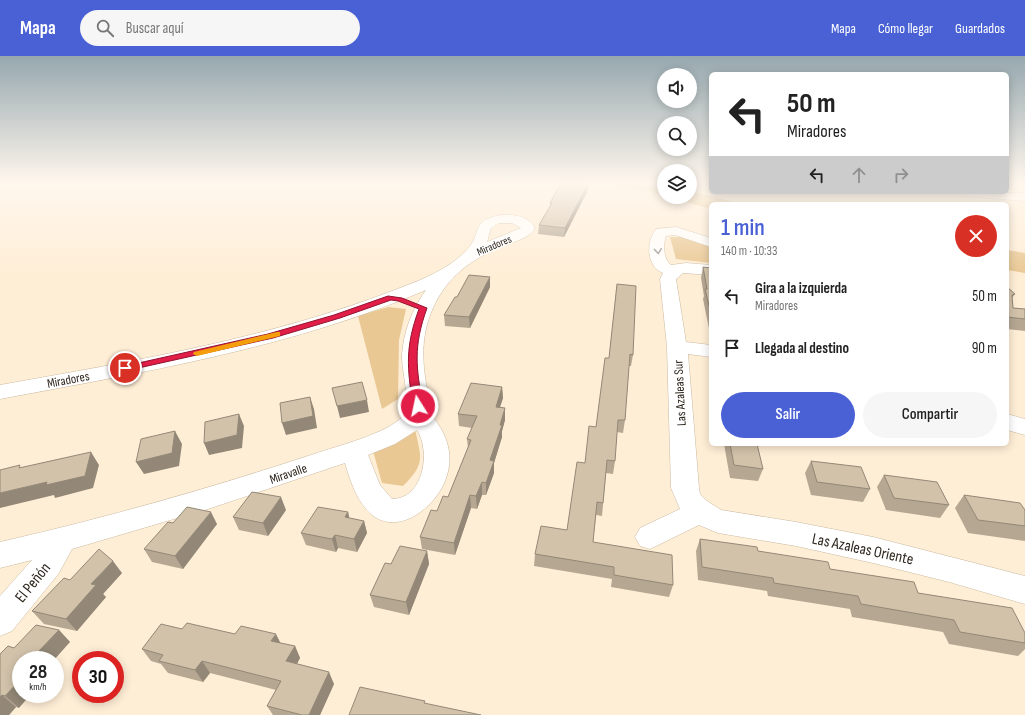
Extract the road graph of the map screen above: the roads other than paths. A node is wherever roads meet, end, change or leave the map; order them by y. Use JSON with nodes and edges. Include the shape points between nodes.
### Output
{"nodes":[{"id":1,"x":709,"y":242,"type":"edge"},
{"id":2,"x":471,"y":255,"type":"dead end"},
{"id":3,"x":709,"y":270,"type":"edge"},
{"id":4,"x":452,"y":271,"type":"junction"},
{"id":5,"x":673,"y":271,"type":"junction"},
{"id":6,"x":390,"y":298,"type":"junction"},
{"id":7,"x":423,"y":308,"type":"junction"},
{"id":8,"x":677,"y":347,"type":"junction"},
{"id":9,"x":709,"y":351,"type":"edge"},
{"id":10,"x":0,"y":392,"type":"edge"},
{"id":11,"x":417,"y":413,"type":"junction"},
{"id":12,"x":1009,"y":422,"type":"edge"},
{"id":13,"x":1025,"y":426,"type":"edge"},
{"id":14,"x":354,"y":450,"type":"junction"},
{"id":15,"x":700,"y":512,"type":"junction"},
{"id":16,"x":650,"y":537,"type":"dead end"},
{"id":17,"x":60,"y":541,"type":"junction"},
{"id":18,"x":0,"y":556,"type":"edge"},
{"id":19,"x":1025,"y":590,"type":"edge"},
{"id":20,"x":0,"y":620,"type":"edge"}],
"edges":[{"from":1,"to":5,"type":"street","one_way":true,"via":[[676,231],[660,232],[657,235],[659,261]]},
{"from":2,"to":4,"type":"street","name":"Miradores"},
{"from":3,"to":5,"type":"street","via":[[683,268]]},
{"from":4,"to":6,"type":"street","name":"Miradores"},
{"from":4,"to":7,"type":"street"},
{"from":5,"to":8,"type":"street","name":"Las Azaleas Sur","via":[[668,279]]},
{"from":6,"to":7,"type":"street","name":"Miradores","via":[[408,301]]},
{"from":6,"to":10,"type":"street","name":"Miradores","via":[[314,323],[222,348]]},
{"from":7,"to":11,"type":"street","via":[[415,330],[412,349]]},
{"from":8,"to":9,"type":"street"},
{"from":8,"to":15,"type":"street","name":"Las Azaleas Sur","via":[[686,496]]},
{"from":11,"to":14,"type":"street","name":"Miravalle","via":[[409,426],[401,431]]},
{"from":11,"to":14,"type":"street","via":[[432,434],[437,457],[432,483],[420,500],[413,505],[395,511],[378,503],[365,482]]},
{"from":12,"to":13,"type":"street"},
{"from":14,"to":17,"type":"street","name":"Miravalle","via":[[235,491]]},
{"from":15,"to":16,"type":"street"},
{"from":15,"to":19,"type":"street","name":"Las Azaleas Oriente","via":[[718,521],[887,553]]},
{"from":17,"to":18,"type":"street","name":"Miravalle"},
{"from":17,"to":20,"type":"street","name":"El Peñón","via":[[48,564]]}]}
